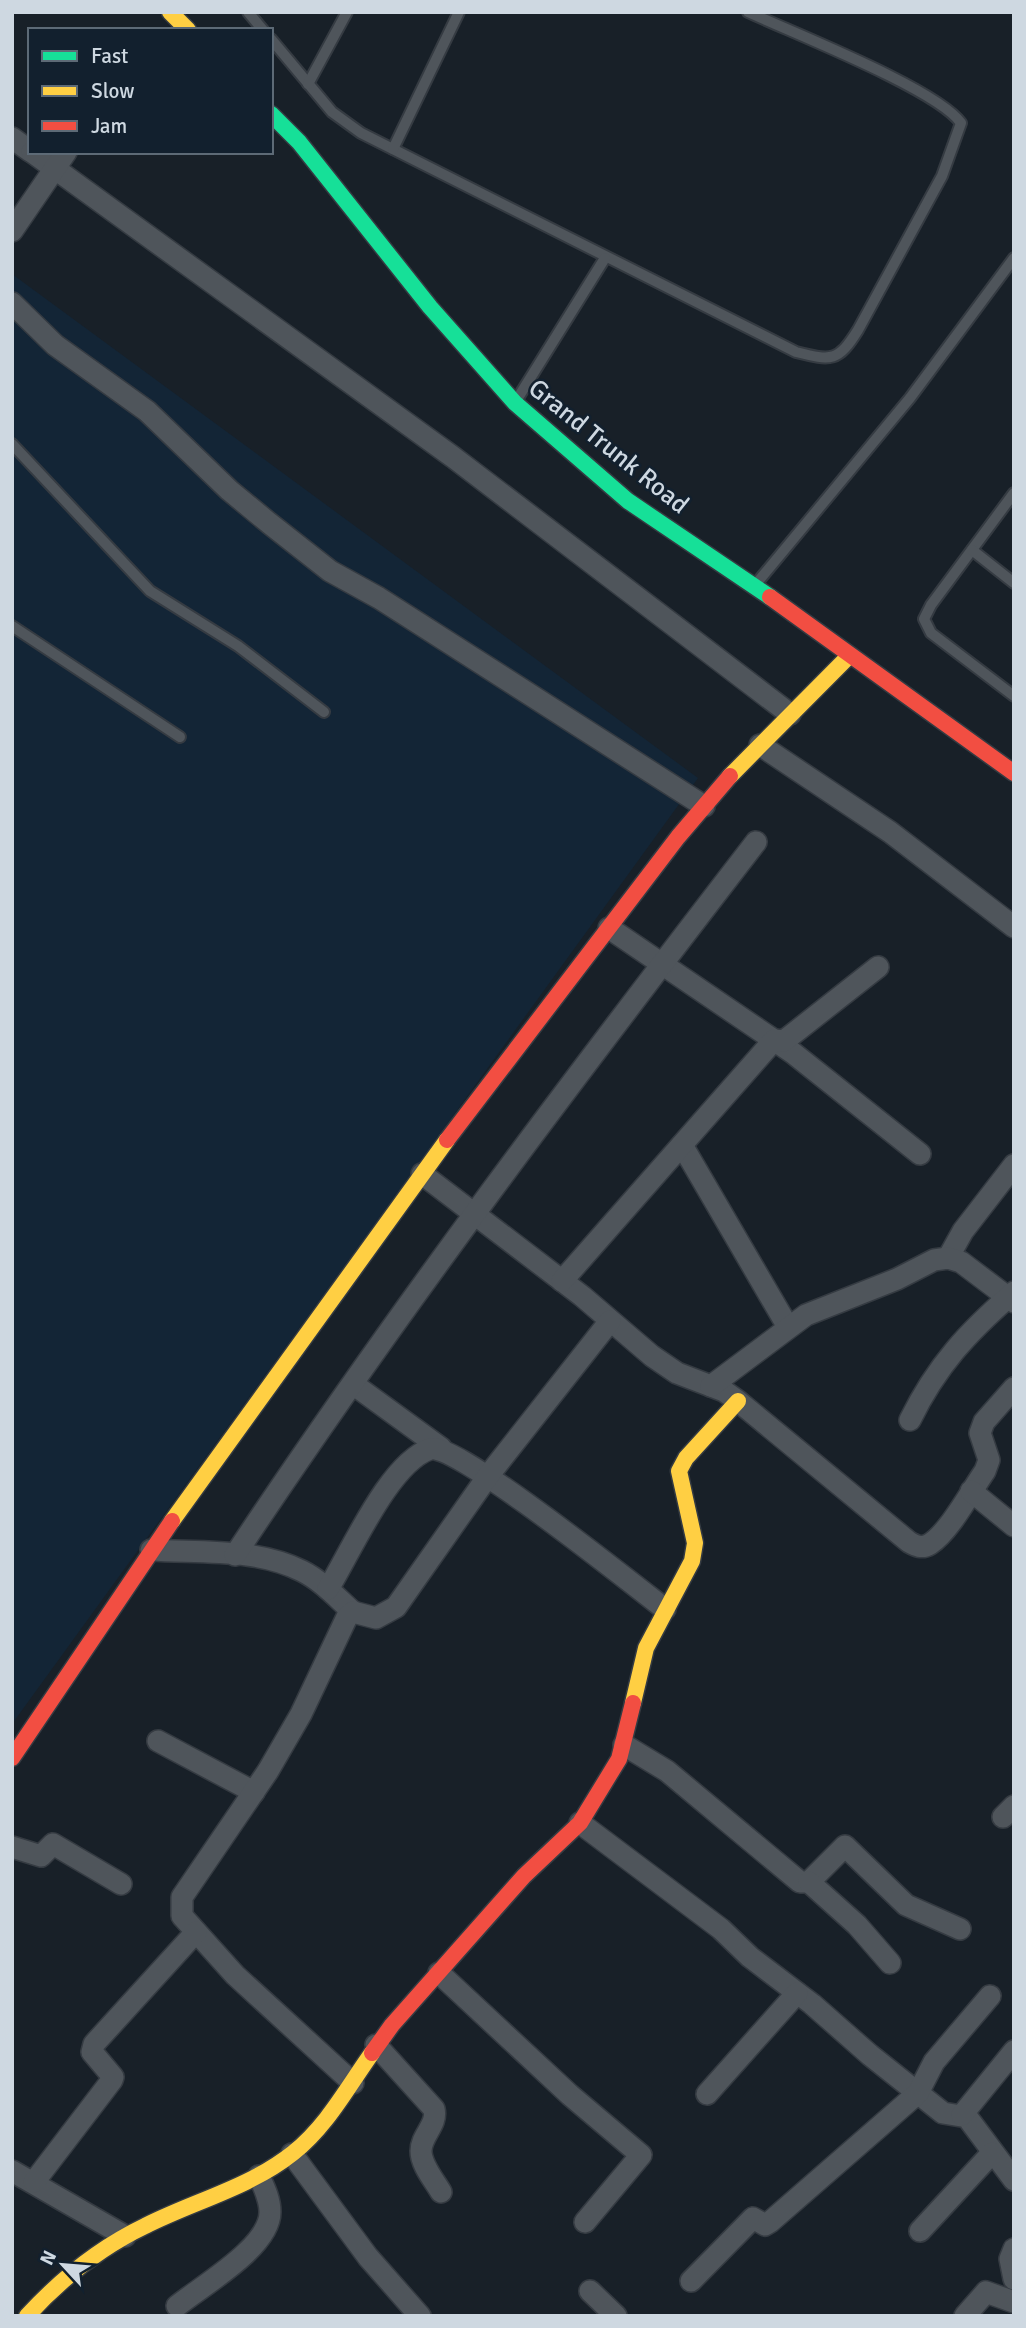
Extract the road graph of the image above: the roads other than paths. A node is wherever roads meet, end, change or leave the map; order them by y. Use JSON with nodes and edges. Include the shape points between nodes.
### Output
{"nodes":[{"id":1,"x":248,"y":12,"type":"edge"},
{"id":2,"x":347,"y":12,"type":"edge"},
{"id":3,"x":459,"y":12,"type":"edge"},
{"id":4,"x":748,"y":12,"type":"edge"},
{"id":5,"x":261,"y":28,"type":"edge"},
{"id":6,"x":273,"y":41,"type":"edge"},
{"id":7,"x":308,"y":85,"type":"junction"},
{"id":8,"x":273,"y":116,"type":"edge"},
{"id":9,"x":12,"y":138,"type":"edge"},
{"id":10,"x":28,"y":149,"type":"edge"},
{"id":11,"x":393,"y":149,"type":"junction"},
{"id":12,"x":41,"y":154,"type":"edge"},
{"id":13,"x":60,"y":160,"type":"edge"},
{"id":14,"x":12,"y":231,"type":"edge"},
{"id":15,"x":605,"y":258,"type":"junction"},
{"id":16,"x":1014,"y":258,"type":"edge"},
{"id":17,"x":12,"y":303,"type":"edge"},
{"id":18,"x":515,"y":403,"type":"junction"},
{"id":19,"x":12,"y":443,"type":"edge"},
{"id":20,"x":1014,"y":494,"type":"edge"},
{"id":21,"x":972,"y":550,"type":"junction"},
{"id":22,"x":1014,"y":583,"type":"edge"},
{"id":23,"x":754,"y":586,"type":"junction"},
{"id":24,"x":12,"y":626,"type":"edge"},
{"id":25,"x":849,"y":656,"type":"junction"},
{"id":26,"x":1014,"y":696,"type":"edge"},
{"id":27,"x":324,"y":712,"type":"dead end"},
{"id":28,"x":790,"y":714,"type":"junction"},
{"id":29,"x":180,"y":737,"type":"dead end"},
{"id":30,"x":760,"y":745,"type":"junction"},
{"id":31,"x":1014,"y":773,"type":"edge"},
{"id":32,"x":704,"y":806,"type":"junction"},
{"id":33,"x":756,"y":842,"type":"dead end"},
{"id":34,"x":1014,"y":927,"type":"edge"},
{"id":35,"x":609,"y":928,"type":"junction"},
{"id":36,"x":662,"y":964,"type":"junction"},
{"id":37,"x":878,"y":967,"type":"dead end"},
{"id":38,"x":774,"y":1040,"type":"junction"},
{"id":39,"x":682,"y":1144,"type":"junction"},
{"id":40,"x":920,"y":1154,"type":"dead end"},
{"id":41,"x":1014,"y":1165,"type":"edge"},
{"id":42,"x":422,"y":1174,"type":"junction"},
{"id":43,"x":476,"y":1215,"type":"junction"},
{"id":44,"x":948,"y":1258,"type":"junction"},
{"id":45,"x":562,"y":1281,"type":"junction"},
{"id":46,"x":1012,"y":1296,"type":"edge"},
{"id":47,"x":610,"y":1321,"type":"junction"},
{"id":48,"x":788,"y":1327,"type":"junction"},
{"id":49,"x":353,"y":1384,"type":"junction"},
{"id":50,"x":711,"y":1386,"type":"junction"},
{"id":51,"x":1014,"y":1388,"type":"edge"},
{"id":52,"x":738,"y":1401,"type":"junction"},
{"id":53,"x":909,"y":1420,"type":"dead end"},
{"id":54,"x":441,"y":1448,"type":"junction"},
{"id":55,"x":488,"y":1476,"type":"junction"},
{"id":56,"x":971,"y":1491,"type":"junction"},
{"id":57,"x":1014,"y":1525,"type":"edge"},
{"id":58,"x":151,"y":1550,"type":"junction"},
{"id":59,"x":235,"y":1555,"type":"junction"},
{"id":60,"x":328,"y":1589,"type":"junction"},
{"id":61,"x":665,"y":1609,"type":"junction"},
{"id":62,"x":353,"y":1612,"type":"junction"},
{"id":63,"x":158,"y":1741,"type":"dead end"},
{"id":64,"x":624,"y":1745,"type":"junction"},
{"id":65,"x":12,"y":1757,"type":"edge"},
{"id":66,"x":254,"y":1792,"type":"junction"},
{"id":67,"x":580,"y":1823,"type":"junction"},
{"id":68,"x":12,"y":1847,"type":"edge"},
{"id":69,"x":809,"y":1882,"type":"junction"},
{"id":70,"x":121,"y":1884,"type":"dead end"},
{"id":71,"x":960,"y":1929,"type":"dead end"},
{"id":72,"x":196,"y":1932,"type":"junction"},
{"id":73,"x":890,"y":1963,"type":"dead end"},
{"id":74,"x":439,"y":1973,"type":"junction"},
{"id":75,"x":797,"y":1993,"type":"junction"},
{"id":76,"x":990,"y":1996,"type":"dead end"},
{"id":77,"x":376,"y":2045,"type":"junction"},
{"id":78,"x":1013,"y":2053,"type":"edge"},
{"id":79,"x":353,"y":2084,"type":"junction"},
{"id":80,"x":918,"y":2093,"type":"junction"},
{"id":81,"x":707,"y":2094,"type":"dead end"},
{"id":82,"x":962,"y":2115,"type":"junction"},
{"id":83,"x":992,"y":2153,"type":"junction"},
{"id":84,"x":292,"y":2154,"type":"junction"},
{"id":85,"x":12,"y":2172,"type":"edge"},
{"id":86,"x":259,"y":2176,"type":"junction"},
{"id":87,"x":1014,"y":2180,"type":"edge"},
{"id":88,"x":34,"y":2182,"type":"junction"},
{"id":89,"x":441,"y":2192,"type":"dead end"},
{"id":90,"x":584,"y":2222,"type":"dead end"},
{"id":91,"x":920,"y":2231,"type":"dead end"},
{"id":92,"x":125,"y":2236,"type":"junction"},
{"id":93,"x":1014,"y":2249,"type":"edge"},
{"id":94,"x":1014,"y":2279,"type":"edge"},
{"id":95,"x":691,"y":2281,"type":"dead end"},
{"id":96,"x":590,"y":2291,"type":"dead end"},
{"id":97,"x":1014,"y":2302,"type":"edge"},
{"id":98,"x":177,"y":2306,"type":"dead end"},
{"id":99,"x":39,"y":2311,"type":"edge"},
{"id":100,"x":420,"y":2316,"type":"edge"},
{"id":101,"x":616,"y":2316,"type":"edge"},
{"id":102,"x":965,"y":2316,"type":"edge"}],
"edges":[{"from":1,"to":5,"type":"lane"},
{"from":2,"to":7,"type":"lane"},
{"from":3,"to":11,"type":"lane"},
{"from":4,"to":15,"type":"lane","via":[[892,78],[945,107],[961,123],[942,176],[858,330],[844,352],[833,359],[796,352]]},
{"from":6,"to":7,"type":"lane"},
{"from":7,"to":11,"type":"lane","via":[[332,112]]},
{"from":8,"to":18,"type":"street","name":"Grand Trunk Road"},
{"from":9,"to":10,"type":"street"},
{"from":11,"to":15,"type":"lane"},
{"from":12,"to":13,"type":"street"},
{"from":13,"to":14,"type":"street"},
{"from":13,"to":28,"type":"street"},
{"from":15,"to":18,"type":"lane"},
{"from":16,"to":23,"type":"lane","via":[[911,398]]},
{"from":17,"to":32,"type":"street","via":[[55,345],[147,411],[229,490],[330,571]]},
{"from":18,"to":23,"type":"street","name":"Grand Trunk Road","via":[[628,500]]},
{"from":19,"to":27,"type":"lane","via":[[150,591],[238,646]]},
{"from":20,"to":21,"type":"lane"},
{"from":21,"to":22,"type":"lane"},
{"from":21,"to":26,"type":"lane","via":[[931,605],[924,619],[926,626]]},
{"from":23,"to":25,"type":"street","name":"Grand Trunk Road"},
{"from":24,"to":29,"type":"lane"},
{"from":25,"to":28,"type":"street"},
{"from":25,"to":31,"type":"street","name":"Grand Trunk Road"},
{"from":28,"to":30,"type":"street"},
{"from":30,"to":32,"type":"street"},
{"from":30,"to":34,"type":"street","via":[[890,832]]},
{"from":32,"to":35,"type":"street"},
{"from":33,"to":36,"type":"street"},
{"from":35,"to":36,"type":"street"},
{"from":35,"to":42,"type":"street"},
{"from":36,"to":38,"type":"street"},
{"from":36,"to":43,"type":"street"},
{"from":37,"to":38,"type":"street","via":[[784,1041]]},
{"from":38,"to":39,"type":"street"},
{"from":38,"to":40,"type":"street"},
{"from":39,"to":45,"type":"street"},
{"from":39,"to":48,"type":"street"},
{"from":41,"to":44,"type":"street"},
{"from":42,"to":43,"type":"street"},
{"from":42,"to":58,"type":"street"},
{"from":43,"to":45,"type":"street"},
{"from":43,"to":49,"type":"street"},
{"from":44,"to":46,"type":"street"},
{"from":44,"to":48,"type":"street","via":[[933,1260]]},
{"from":45,"to":47,"type":"street"},
{"from":46,"to":53,"type":"street","via":[[962,1339],[928,1382]]},
{"from":47,"to":50,"type":"street","via":[[677,1373]]},
{"from":47,"to":55,"type":"street"},
{"from":48,"to":50,"type":"street"},
{"from":49,"to":54,"type":"street"},
{"from":49,"to":59,"type":"street"},
{"from":50,"to":52,"type":"street"},
{"from":51,"to":56,"type":"street","via":[[984,1422],[980,1433],[989,1461]]},
{"from":52,"to":56,"type":"street","via":[[919,1547],[938,1536]]},
{"from":52,"to":61,"type":"street","via":[[686,1458],[680,1471],[695,1543],[692,1561]]},
{"from":54,"to":55,"type":"street"},
{"from":54,"to":60,"type":"street","via":[[430,1448],[396,1475]]},
{"from":55,"to":61,"type":"street"},
{"from":55,"to":62,"type":"street","via":[[396,1607],[376,1618]]},
{"from":56,"to":57,"type":"street"},
{"from":58,"to":59,"type":"street"},
{"from":58,"to":65,"type":"street"},
{"from":59,"to":60,"type":"street","via":[[277,1561]]},
{"from":60,"to":62,"type":"street"},
{"from":61,"to":64,"type":"street","via":[[646,1648]]},
{"from":62,"to":66,"type":"street","via":[[341,1626],[300,1714]]},
{"from":63,"to":66,"type":"street"},
{"from":64,"to":67,"type":"street"},
{"from":64,"to":69,"type":"street","via":[[667,1771],[800,1882]]},
{"from":66,"to":72,"type":"street","via":[[182,1897],[182,1916]]},
{"from":67,"to":74,"type":"street","via":[[524,1876]]},
{"from":67,"to":75,"type":"street","via":[[707,1918]]},
{"from":68,"to":70,"type":"street","via":[[41,1856],[54,1844]]},
{"from":69,"to":71,"type":"street","via":[[845,1846],[906,1905]]},
{"from":69,"to":73,"type":"street","via":[[857,1925]]},
{"from":72,"to":79,"type":"street","via":[[235,1975]]},
{"from":72,"to":88,"type":"street","via":[[94,2043],[93,2052],[112,2080]]},
{"from":74,"to":77,"type":"street"},
{"from":74,"to":90,"type":"street","via":[[641,2155]]},
{"from":75,"to":80,"type":"street"},
{"from":75,"to":81,"type":"street"},
{"from":76,"to":80,"type":"street","via":[[934,2062]]},
{"from":77,"to":79,"type":"street"},
{"from":77,"to":89,"type":"street","via":[[434,2109],[435,2120],[421,2149]]},
{"from":78,"to":82,"type":"street"},
{"from":79,"to":84,"type":"street","via":[[336,2110]]},
{"from":80,"to":82,"type":"street","via":[[948,2115]]},
{"from":80,"to":95,"type":"street","via":[[769,2222],[765,2225],[752,2218]]},
{"from":82,"to":83,"type":"street","via":[[973,2123]]},
{"from":83,"to":87,"type":"street"},
{"from":83,"to":91,"type":"street"},
{"from":84,"to":86,"type":"street"},
{"from":84,"to":100,"type":"street","via":[[368,2257]]},
{"from":85,"to":88,"type":"street"},
{"from":86,"to":92,"type":"street"},
{"from":86,"to":98,"type":"street","via":[[270,2212],[260,2242]]},
{"from":88,"to":92,"type":"street"},
{"from":92,"to":99,"type":"street","via":[[66,2278]]},
{"from":93,"to":94,"type":"street","via":[[1010,2259]]},
{"from":96,"to":101,"type":"street"},
{"from":97,"to":102,"type":"street","via":[[986,2292]]}]}
